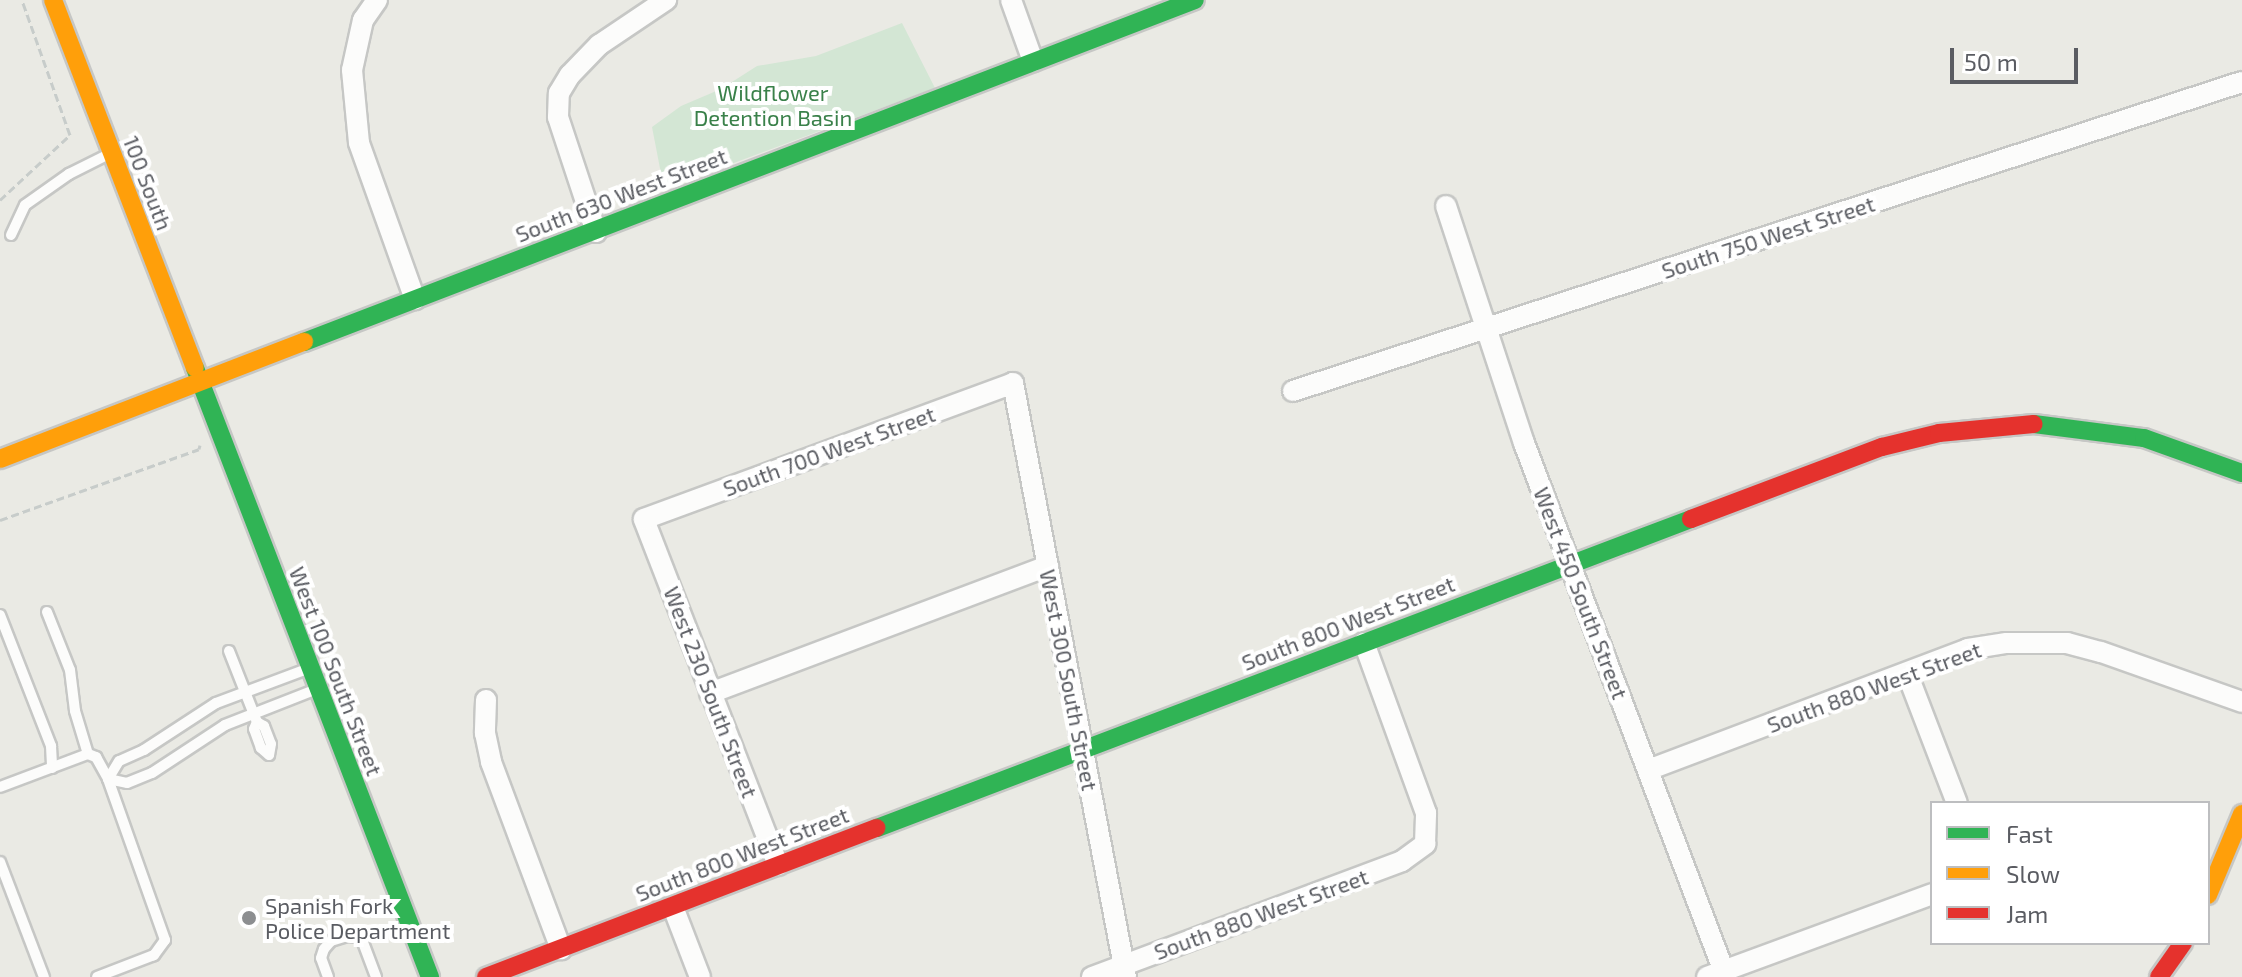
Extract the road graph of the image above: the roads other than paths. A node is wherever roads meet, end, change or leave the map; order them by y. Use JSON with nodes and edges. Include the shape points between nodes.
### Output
{"nodes":[{"id":1,"x":53,"y":0,"type":"edge"},
{"id":2,"x":377,"y":0,"type":"edge"},
{"id":3,"x":666,"y":0,"type":"edge"},
{"id":4,"x":1011,"y":0,"type":"edge"},
{"id":5,"x":1195,"y":0,"type":"edge"},
{"id":6,"x":1033,"y":61,"type":"junction"},
{"id":7,"x":2242,"y":82,"type":"edge"},
{"id":8,"x":111,"y":153,"type":"junction"},
{"id":9,"x":1446,"y":206,"type":"dead end"},
{"id":10,"x":596,"y":232,"type":"junction"},
{"id":11,"x":11,"y":235,"type":"dead end"},
{"id":12,"x":415,"y":299,"type":"junction"},
{"id":13,"x":1484,"y":329,"type":"junction"},
{"id":14,"x":198,"y":382,"type":"junction"},
{"id":15,"x":1013,"y":383,"type":"joint"},
{"id":16,"x":1293,"y":391,"type":"dead end"},
{"id":17,"x":0,"y":459,"type":"edge"},
{"id":18,"x":2242,"y":473,"type":"edge"},
{"id":19,"x":644,"y":519,"type":"joint"},
{"id":20,"x":1572,"y":564,"type":"junction"},
{"id":21,"x":1048,"y":566,"type":"junction"},
{"id":22,"x":47,"y":612,"type":"dead end"},
{"id":23,"x":0,"y":615,"type":"edge"},
{"id":24,"x":1364,"y":643,"type":"junction"},
{"id":25,"x":229,"y":651,"type":"dead end"},
{"id":26,"x":309,"y":668,"type":"junction"},
{"id":27,"x":1907,"y":673,"type":"junction"},
{"id":28,"x":317,"y":689,"type":"junction"},
{"id":29,"x":245,"y":692,"type":"junction"},
{"id":30,"x":710,"y":693,"type":"junction"},
{"id":31,"x":486,"y":700,"type":"dead end"},
{"id":32,"x":2242,"y":702,"type":"edge"},
{"id":33,"x":255,"y":718,"type":"junction"},
{"id":34,"x":1082,"y":750,"type":"junction"},
{"id":35,"x":88,"y":754,"type":"junction"},
{"id":36,"x":52,"y":768,"type":"junction"},
{"id":37,"x":1648,"y":770,"type":"junction"},
{"id":38,"x":108,"y":779,"type":"junction"},
{"id":39,"x":0,"y":787,"type":"edge"},
{"id":40,"x":1956,"y":801,"type":"edge"},
{"id":41,"x":2242,"y":814,"type":"edge"},
{"id":42,"x":0,"y":862,"type":"edge"},
{"id":43,"x":778,"y":865,"type":"junction"},
{"id":44,"x":2210,"y":890,"type":"edge"},
{"id":45,"x":1930,"y":895,"type":"edge"},
{"id":46,"x":673,"y":907,"type":"junction"},
{"id":47,"x":2182,"y":945,"type":"edge"},
{"id":48,"x":561,"y":949,"type":"junction"},
{"id":49,"x":1124,"y":971,"type":"edge"},
{"id":50,"x":1719,"y":975,"type":"edge"},
{"id":51,"x":44,"y":977,"type":"edge"},
{"id":52,"x":97,"y":977,"type":"edge"},
{"id":53,"x":328,"y":977,"type":"edge"},
{"id":54,"x":376,"y":977,"type":"edge"},
{"id":55,"x":430,"y":977,"type":"edge"},
{"id":56,"x":486,"y":977,"type":"edge"},
{"id":57,"x":700,"y":977,"type":"edge"},
{"id":58,"x":1092,"y":977,"type":"edge"},
{"id":59,"x":2159,"y":977,"type":"edge"}],
"edges":[{"from":1,"to":8,"type":"street","name":"100 South"},
{"from":2,"to":12,"type":"street","via":[[363,20],[352,70],[359,143]]},
{"from":3,"to":10,"type":"street","via":[[599,45],[559,93],[558,117]]},
{"from":4,"to":6,"type":"street"},
{"from":5,"to":6,"type":"street","name":"South 630 West Street"},
{"from":6,"to":10,"type":"street","name":"South 630 West Street"},
{"from":7,"to":13,"type":"street","name":"South 750 West Street"},
{"from":8,"to":11,"type":"lane","via":[[25,205]]},
{"from":8,"to":14,"type":"street","name":"100 South"},
{"from":9,"to":13,"type":"street","name":"West 450 South Street"},
{"from":10,"to":12,"type":"street","name":"South 630 West Street"},
{"from":12,"to":14,"type":"street","name":"South 630 West Street"},
{"from":13,"to":16,"type":"street","name":"South 750 West Street"},
{"from":13,"to":20,"type":"street","name":"West 450 South Street"},
{"from":14,"to":17,"type":"street","name":"South 630 West Street"},
{"from":14,"to":26,"type":"street","name":"West 100 South Street"},
{"from":15,"to":19,"type":"street","name":"South 700 West Street"},
{"from":15,"to":21,"type":"street","name":"West 300 South Street"},
{"from":18,"to":20,"type":"street","name":"South 800 West Street","via":[[2144,438],[2091,427],[1995,425],[1882,447]]},
{"from":19,"to":30,"type":"street","name":"West 230 South Street"},
{"from":20,"to":24,"type":"street","name":"South 800 West Street"},
{"from":20,"to":37,"type":"street","name":"West 450 South Street"},
{"from":21,"to":30,"type":"street"},
{"from":21,"to":34,"type":"street","name":"West 300 South Street"},
{"from":22,"to":35,"type":"lane","via":[[70,670]]},
{"from":23,"to":36,"type":"lane","via":[[51,746]]},
{"from":24,"to":34,"type":"street","name":"South 800 West Street"},
{"from":24,"to":49,"type":"street","name":"South 880 West Street","via":[[1426,813],[1425,844],[1402,861]]},
{"from":25,"to":29,"type":"lane"},
{"from":26,"to":28,"type":"street","name":"West 100 South Street"},
{"from":26,"to":29,"type":"lane"},
{"from":27,"to":32,"type":"street","name":"South 880 West Street","via":[[1968,649],[2067,643]]},
{"from":27,"to":37,"type":"street","name":"South 880 West Street"},
{"from":27,"to":40,"type":"street"},
{"from":28,"to":33,"type":"lane"},
{"from":28,"to":55,"type":"street","name":"West 100 South Street"},
{"from":29,"to":33,"type":"lane"},
{"from":29,"to":38,"type":"lane","via":[[216,703],[119,761]]},
{"from":30,"to":43,"type":"street","name":"West 230 South Street"},
{"from":31,"to":48,"type":"street","via":[[491,762]]},
{"from":33,"to":38,"type":"lane","via":[[225,725],[152,773],[127,783]]},
{"from":34,"to":43,"type":"street","name":"South 800 West Street"},
{"from":34,"to":49,"type":"street","name":"West 300 South Street"},
{"from":35,"to":36,"type":"lane"},
{"from":35,"to":38,"type":"lane","via":[[96,757]]},
{"from":36,"to":39,"type":"lane"},
{"from":37,"to":50,"type":"street","name":"West 450 South Street"},
{"from":38,"to":52,"type":"lane","via":[[165,940],[154,955]]},
{"from":41,"to":44,"type":"street"},
{"from":42,"to":51,"type":"lane"},
{"from":43,"to":46,"type":"street","name":"South 800 West Street"},
{"from":45,"to":50,"type":"street"},
{"from":46,"to":48,"type":"street","name":"South 800 West Street"},
{"from":46,"to":57,"type":"street"},
{"from":47,"to":59,"type":"street"},
{"from":48,"to":56,"type":"street","name":"South 800 West Street"},
{"from":49,"to":58,"type":"street","name":"South 880 West Street"},
{"from":53,"to":54,"type":"lane","via":[[321,958],[324,949],[347,936],[361,937]]}]}
